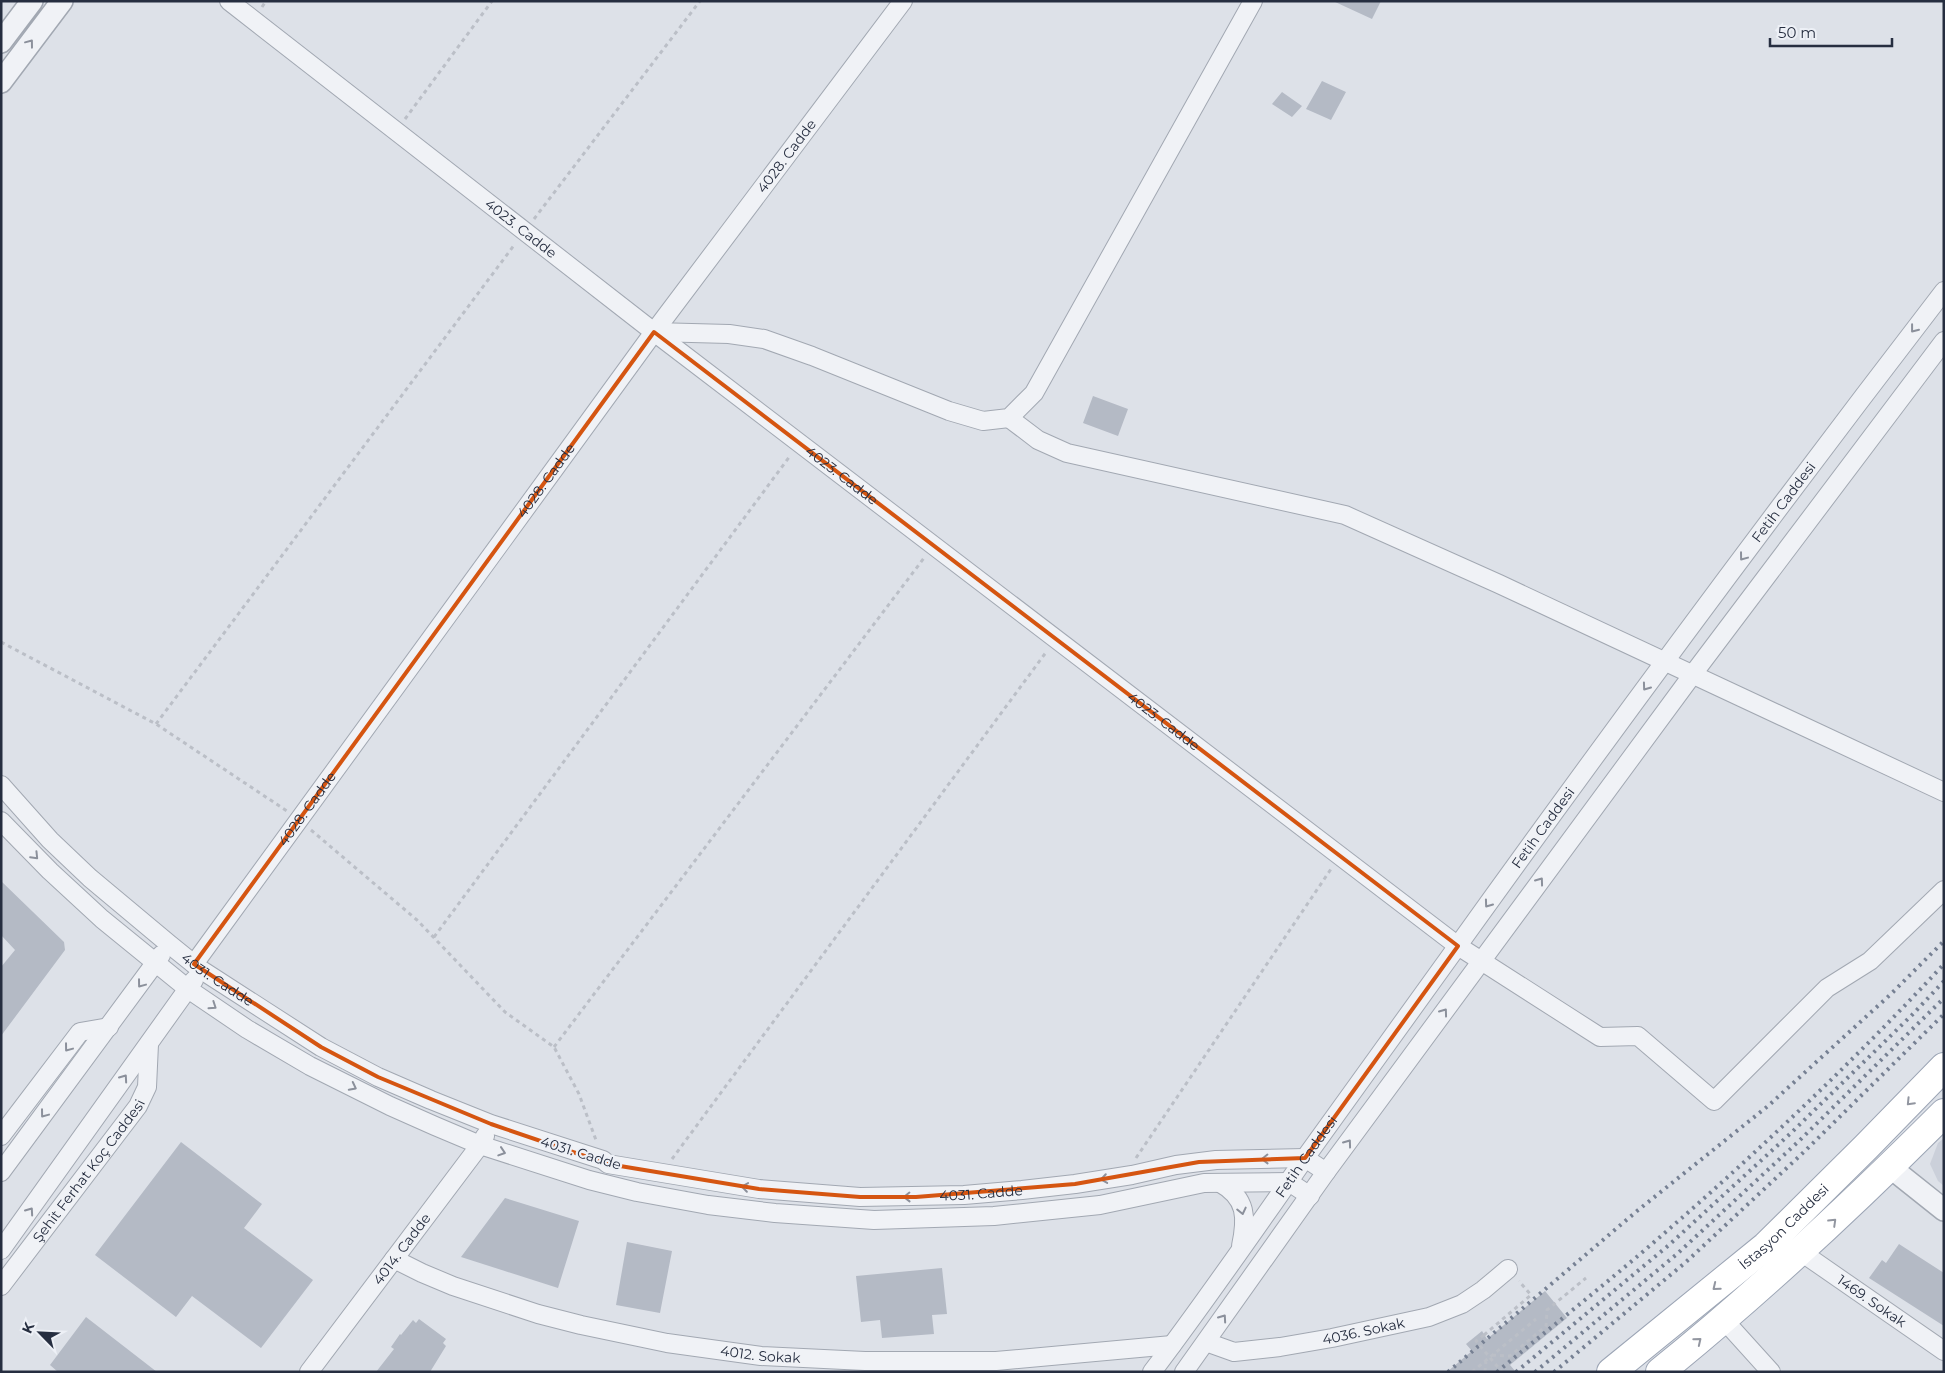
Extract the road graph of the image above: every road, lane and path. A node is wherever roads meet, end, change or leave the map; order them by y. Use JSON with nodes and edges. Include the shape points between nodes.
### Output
{"nodes":[{"id":1,"x":32,"y":1,"type":"edge"},
{"id":2,"x":62,"y":1,"type":"edge"},
{"id":3,"x":230,"y":1,"type":"edge"},
{"id":4,"x":492,"y":1,"type":"edge"},
{"id":5,"x":700,"y":1,"type":"edge"},
{"id":6,"x":902,"y":1,"type":"edge"},
{"id":7,"x":1253,"y":1,"type":"edge"},
{"id":8,"x":1,"y":42,"type":"edge"},
{"id":9,"x":1,"y":82,"type":"edge"},
{"id":10,"x":396,"y":131,"type":"junction"},
{"id":11,"x":524,"y":231,"type":"junction"},
{"id":12,"x":1944,"y":291,"type":"edge"},
{"id":13,"x":654,"y":332,"type":"junction"},
{"id":14,"x":1944,"y":341,"type":"edge"},
{"id":15,"x":1009,"y":418,"type":"junction"},
{"id":16,"x":800,"y":443,"type":"junction"},
{"id":17,"x":934,"y":546,"type":"junction"},
{"id":18,"x":1056,"y":638,"type":"junction"},
{"id":19,"x":1,"y":642,"type":"edge"},
{"id":20,"x":1665,"y":661,"type":"junction"},
{"id":21,"x":1693,"y":674,"type":"junction"},
{"id":22,"x":156,"y":724,"type":"junction"},
{"id":23,"x":1,"y":785,"type":"edge"},
{"id":24,"x":1944,"y":792,"type":"edge"},
{"id":25,"x":299,"y":819,"type":"junction"},
{"id":26,"x":1,"y":821,"type":"edge"},
{"id":27,"x":1340,"y":856,"type":"junction"},
{"id":28,"x":1944,"y":890,"type":"edge"},
{"id":29,"x":434,"y":937,"type":"junction"},
{"id":30,"x":169,"y":944,"type":"junction"},
{"id":31,"x":1458,"y":946,"type":"junction"},
{"id":32,"x":1482,"y":961,"type":"junction"},
{"id":33,"x":156,"y":963,"type":"junction"},
{"id":34,"x":197,"y":966,"type":"junction"},
{"id":35,"x":188,"y":989,"type":"junction"},
{"id":36,"x":109,"y":1027,"type":"junction"},
{"id":37,"x":149,"y":1044,"type":"junction"},
{"id":38,"x":554,"y":1047,"type":"junction"},
{"id":39,"x":1944,"y":1067,"type":"edge"},
{"id":40,"x":1944,"y":1113,"type":"edge"},
{"id":41,"x":491,"y":1124,"type":"junction"},
{"id":42,"x":1,"y":1136,"type":"edge"},
{"id":43,"x":480,"y":1145,"type":"junction"},
{"id":44,"x":1305,"y":1158,"type":"junction"},
{"id":45,"x":603,"y":1160,"type":"junction"},
{"id":46,"x":1890,"y":1167,"type":"junction"},
{"id":47,"x":1,"y":1172,"type":"edge"},
{"id":48,"x":1326,"y":1172,"type":"junction"},
{"id":49,"x":661,"y":1174,"type":"junction"},
{"id":50,"x":1132,"y":1175,"type":"junction"},
{"id":51,"x":1289,"y":1182,"type":"junction"},
{"id":52,"x":1220,"y":1183,"type":"junction"},
{"id":53,"x":1310,"y":1196,"type":"junction"},
{"id":54,"x":1944,"y":1210,"type":"edge"},
{"id":55,"x":1241,"y":1249,"type":"junction"},
{"id":56,"x":1,"y":1250,"type":"edge"},
{"id":57,"x":1801,"y":1252,"type":"junction"},
{"id":58,"x":394,"y":1259,"type":"junction"},
{"id":59,"x":1508,"y":1269,"type":"dead end"},
{"id":60,"x":1586,"y":1278,"type":"dead end"},
{"id":61,"x":1,"y":1286,"type":"edge"},
{"id":62,"x":1531,"y":1296,"type":"dead end"},
{"id":63,"x":1536,"y":1319,"type":"dead end"},
{"id":64,"x":1724,"y":1320,"type":"junction"},
{"id":65,"x":1206,"y":1342,"type":"junction"},
{"id":66,"x":1172,"y":1345,"type":"junction"},
{"id":67,"x":1944,"y":1350,"type":"edge"},
{"id":68,"x":1489,"y":1357,"type":"junction"},
{"id":69,"x":308,"y":1372,"type":"edge"},
{"id":70,"x":1152,"y":1372,"type":"edge"},
{"id":71,"x":1184,"y":1372,"type":"edge"},
{"id":72,"x":1472,"y":1372,"type":"edge"},
{"id":73,"x":1485,"y":1372,"type":"edge"},
{"id":74,"x":1502,"y":1372,"type":"edge"},
{"id":75,"x":1611,"y":1372,"type":"edge"},
{"id":76,"x":1660,"y":1372,"type":"edge"},
{"id":77,"x":1772,"y":1372,"type":"edge"}],
"edges":[{"from":1,"to":8,"type":"street"},
{"from":9,"to":2,"type":"street","one_way":true},
{"from":3,"to":10,"type":"street","name":"4023. Cadde"},
{"from":4,"to":10,"type":"path"},
{"from":5,"to":11,"type":"path"},
{"from":6,"to":13,"type":"street","name":"4028. Cadde"},
{"from":7,"to":15,"type":"street","via":[[1034,393]]},
{"from":10,"to":11,"type":"street","name":"4023. Cadde"},
{"from":11,"to":13,"type":"street","name":"4023. Cadde"},
{"from":11,"to":22,"type":"path"},
{"from":12,"to":20,"type":"street","name":"Fetih Caddesi","one_way":true},
{"from":13,"to":15,"type":"street","via":[[729,334],[764,339],[949,412],[982,421]]},
{"from":13,"to":16,"type":"street","name":"4023. Cadde"},
{"from":13,"to":25,"type":"street","name":"4028. Cadde"},
{"from":14,"to":21,"type":"street","name":"Fetih Caddesi"},
{"from":15,"to":20,"type":"street","via":[[1038,440],[1067,453],[1346,515]]},
{"from":16,"to":17,"type":"street","name":"4023. Cadde"},
{"from":16,"to":29,"type":"path"},
{"from":17,"to":18,"type":"street","name":"4023. Cadde"},
{"from":17,"to":38,"type":"path"},
{"from":18,"to":27,"type":"street","name":"4023. Cadde"},
{"from":18,"to":49,"type":"path"},
{"from":19,"to":22,"type":"path"},
{"from":20,"to":21,"type":"street"},
{"from":20,"to":31,"type":"street","name":"Fetih Caddesi","one_way":true},
{"from":21,"to":24,"type":"street"},
{"from":32,"to":21,"type":"street","name":"Fetih Caddesi","one_way":true},
{"from":22,"to":25,"type":"path"},
{"from":23,"to":30,"type":"street","name":"4031. Cadde","via":[[50,840],[90,878]]},
{"from":25,"to":29,"type":"path"},
{"from":25,"to":34,"type":"street","name":"4028. Cadde"},
{"from":26,"to":33,"type":"street","name":"4031. Cadde","one_way":true,"via":[[102,919]]},
{"from":27,"to":31,"type":"street","name":"4023. Cadde"},
{"from":27,"to":50,"type":"path","via":[[1132,1163]]},
{"from":28,"to":32,"type":"street","name":"4023. Cadde","via":[[1870,961],[1827,988],[1714,1100],[1638,1036],[1600,1037]]},
{"from":29,"to":38,"type":"path","via":[[505,1012]]},
{"from":30,"to":33,"type":"street"},
{"from":30,"to":34,"type":"street","name":"4031. Cadde"},
{"from":31,"to":32,"type":"street","name":"4023. Cadde"},
{"from":31,"to":44,"type":"street","name":"Fetih Caddesi"},
{"from":48,"to":32,"type":"street","name":"Fetih Caddesi","one_way":true},
{"from":33,"to":35,"type":"street","name":"4031. Cadde"},
{"from":33,"to":36,"type":"street","one_way":true},
{"from":34,"to":35,"type":"street","name":"Şehit Ferhat Koç Caddesi"},
{"from":34,"to":41,"type":"street","name":"4031. Cadde","via":[[321,1047],[378,1077]]},
{"from":35,"to":37,"type":"street","name":"Şehit Ferhat Koç Caddesi"},
{"from":35,"to":43,"type":"street","name":"4031. Cadde","one_way":true,"via":[[310,1066],[390,1106]]},
{"from":36,"to":42,"type":"street","one_way":true,"via":[[80,1032]]},
{"from":36,"to":47,"type":"street","one_way":true},
{"from":56,"to":37,"type":"street","name":"Şehit Ferhat Koç Caddesi","one_way":true},
{"from":37,"to":61,"type":"street","name":"Şehit Ferhat Koç Caddesi","via":[[147,1087],[138,1106]]},
{"from":38,"to":45,"type":"path","via":[[579,1094]]},
{"from":39,"to":75,"type":"main road","name":"İstasyon Caddesi","one_way":true,"via":[[1766,1246]]},
{"from":40,"to":46,"type":"main road"},
{"from":41,"to":43,"type":"street","name":"4014. Cadde"},
{"from":41,"to":45,"type":"street","name":"4031. Cadde"},
{"from":43,"to":52,"type":"street","name":"4031. Cadde","one_way":true,"via":[[637,1192],[708,1205],[824,1217],[883,1220],[994,1216],[1100,1205],[1204,1183]]},
{"from":43,"to":58,"type":"street","name":"4014. Cadde"},
{"from":44,"to":48,"type":"street"},
{"from":44,"to":50,"type":"street","name":"4031. Cadde","one_way":true,"via":[[1198,1162]]},
{"from":44,"to":51,"type":"street","name":"Fetih Caddesi"},
{"from":45,"to":49,"type":"street","name":"4031. Cadde","via":[[608,1164]]},
{"from":46,"to":54,"type":"street"},
{"from":57,"to":46,"type":"main road","one_way":true},
{"from":48,"to":53,"type":"street","name":"Fetih Caddesi"},
{"from":50,"to":49,"type":"street","name":"4031. Cadde","one_way":true,"via":[[993,1193],[860,1197],[759,1189]]},
{"from":51,"to":52,"type":"street","name":"4031. Cadde"},
{"from":51,"to":53,"type":"street"},
{"from":51,"to":55,"type":"street","name":"Fetih Caddesi"},
{"from":52,"to":55,"type":"street","one_way":true,"via":[[1240,1200],[1244,1214]]},
{"from":65,"to":53,"type":"street","name":"Fetih Caddesi","one_way":true},
{"from":55,"to":66,"type":"street","name":"Fetih Caddesi"},
{"from":57,"to":64,"type":"main road"},
{"from":57,"to":67,"type":"street","name":"1469. Sokak"},
{"from":58,"to":66,"type":"street","name":"4012. Sokak","via":[[453,1286],[538,1314],[668,1343],[761,1356],[865,1361],[996,1361]]},
{"from":58,"to":69,"type":"street","name":"4014. Cadde"},
{"from":59,"to":65,"type":"street","name":"4036. Sokak","via":[[1462,1304],[1429,1317],[1280,1347],[1234,1352]]},
{"from":60,"to":68,"type":"path","via":[[1547,1310],[1546,1326],[1510,1356]]},
{"from":62,"to":68,"type":"path","bridge":true,"via":[[1476,1341]]},
{"from":63,"to":68,"type":"path"},
{"from":76,"to":64,"type":"main road","one_way":true},
{"from":64,"to":77,"type":"street"},
{"from":65,"to":71,"type":"street","name":"Fetih Caddesi"},
{"from":66,"to":70,"type":"street","name":"Fetih Caddesi"},
{"from":68,"to":72,"type":"path"},
{"from":68,"to":73,"type":"path"},
{"from":68,"to":74,"type":"path","bridge":true}]}
